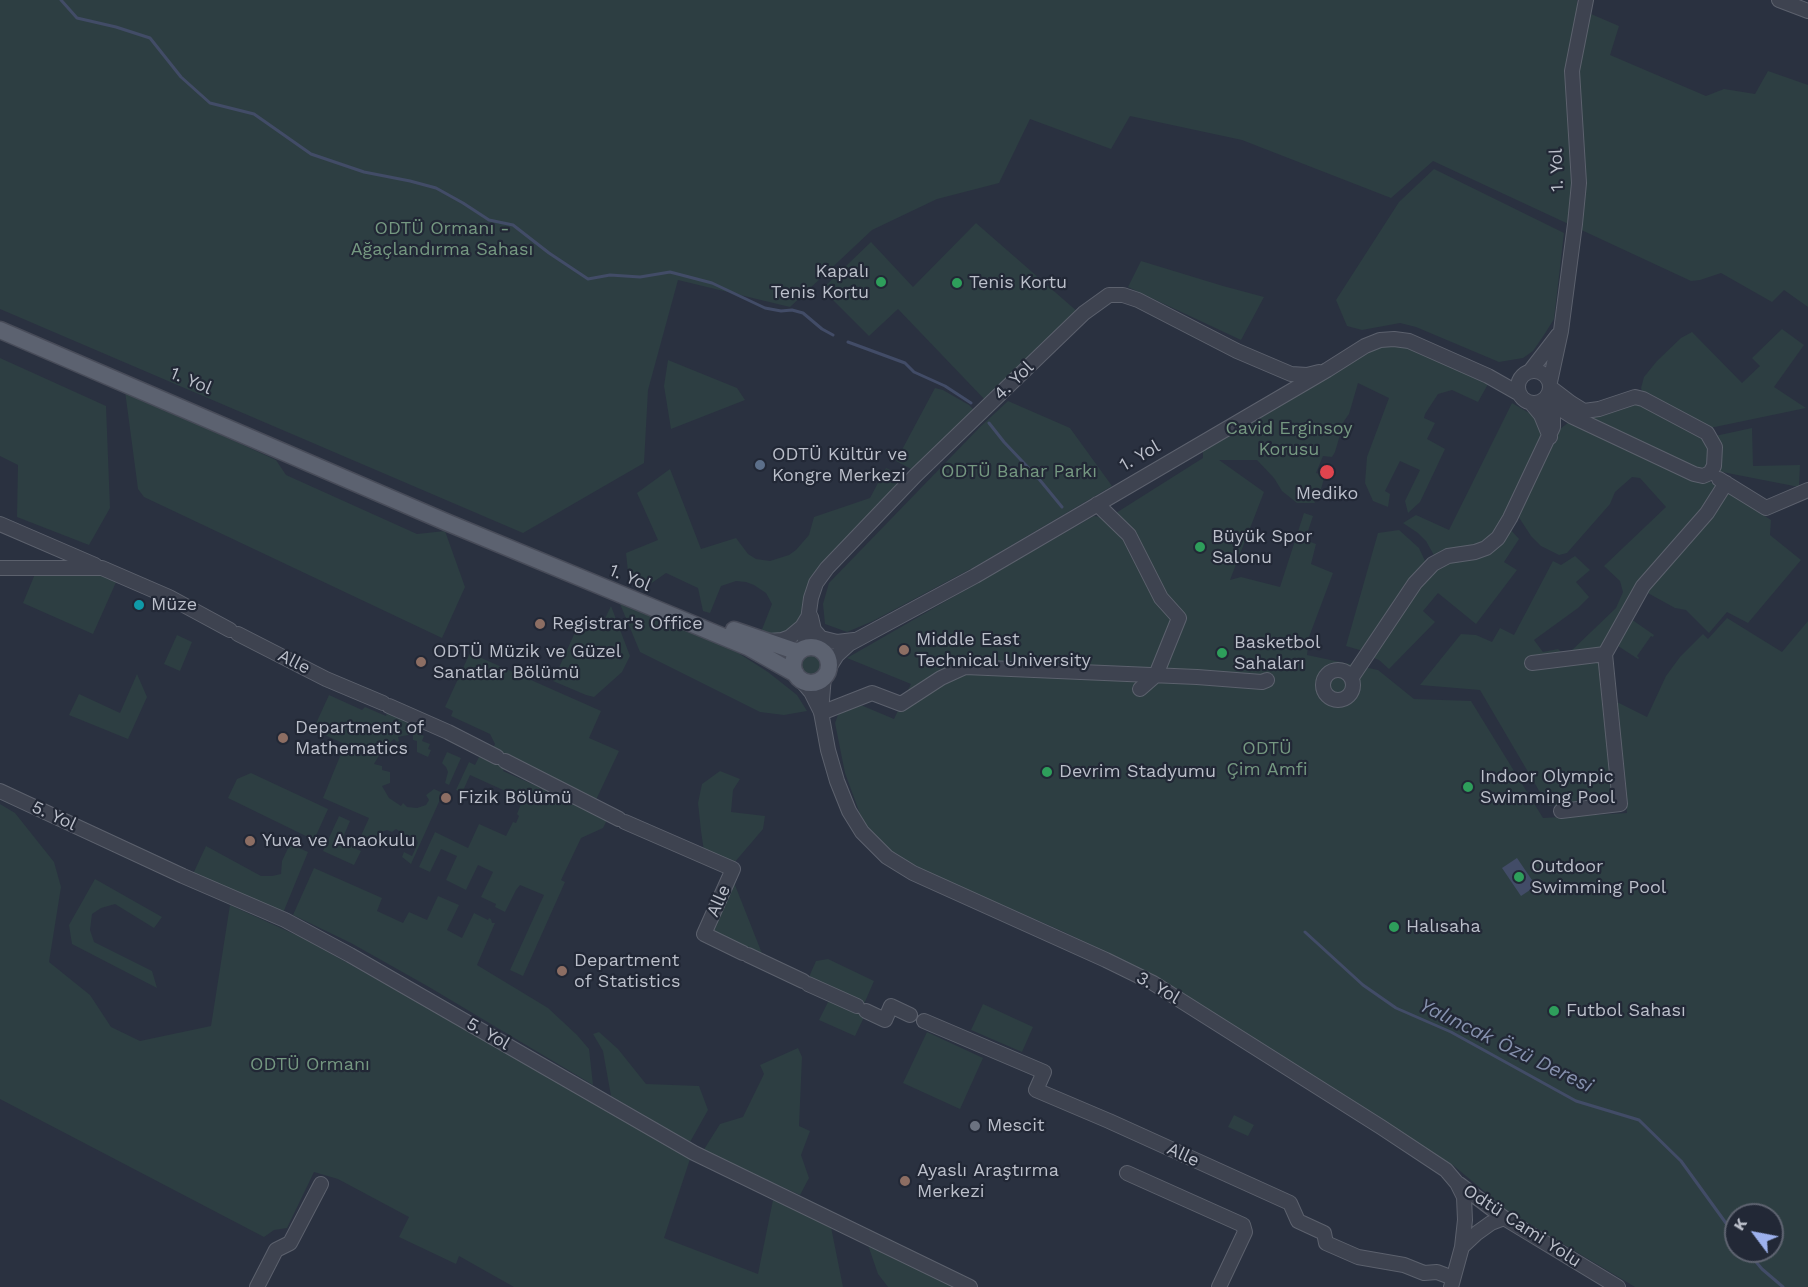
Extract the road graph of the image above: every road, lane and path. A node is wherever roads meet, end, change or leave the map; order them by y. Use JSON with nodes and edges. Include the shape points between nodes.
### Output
{"nodes":[{"id":1,"x":1779,"y":0,"type":"edge"},
{"id":2,"x":1588,"y":3,"type":"edge"},
{"id":3,"x":1808,"y":12,"type":"edge"},
{"id":4,"x":0,"y":319,"type":"edge"},
{"id":5,"x":0,"y":330,"type":"edge"},
{"id":6,"x":1561,"y":331,"type":"junction"},
{"id":7,"x":1276,"y":368,"type":"junction"},
{"id":8,"x":1327,"y":370,"type":"junction"},
{"id":9,"x":115,"y":374,"type":"junction"},
{"id":10,"x":1526,"y":374,"type":"junction"},
{"id":11,"x":1488,"y":376,"type":"junction"},
{"id":12,"x":1518,"y":393,"type":"junction"},
{"id":13,"x":1286,"y":394,"type":"junction"},
{"id":14,"x":1544,"y":394,"type":"junction"},
{"id":15,"x":1710,"y":473,"type":"junction"},
{"id":16,"x":1726,"y":483,"type":"junction"},
{"id":17,"x":1808,"y":490,"type":"edge"},
{"id":18,"x":1097,"y":504,"type":"junction"},
{"id":19,"x":0,"y":524,"type":"edge"},
{"id":20,"x":99,"y":567,"type":"junction"},
{"id":21,"x":0,"y":568,"type":"edge"},
{"id":22,"x":600,"y":581,"type":"junction"},
{"id":23,"x":811,"y":612,"type":"junction"},
{"id":24,"x":859,"y":639,"type":"junction"},
{"id":25,"x":763,"y":641,"type":"junction"},
{"id":26,"x":801,"y":650,"type":"junction"},
{"id":27,"x":1605,"y":654,"type":"junction"},
{"id":28,"x":1532,"y":663,"type":"dead end"},
{"id":29,"x":825,"y":674,"type":"junction"},
{"id":30,"x":1156,"y":675,"type":"junction"},
{"id":31,"x":798,"y":677,"type":"junction"},
{"id":32,"x":1352,"y":677,"type":"dead end"},
{"id":33,"x":1267,"y":680,"type":"dead end"},
{"id":34,"x":1140,"y":689,"type":"dead end"},
{"id":35,"x":821,"y":712,"type":"junction"},
{"id":36,"x":0,"y":791,"type":"edge"},
{"id":37,"x":1561,"y":811,"type":"dead end"},
{"id":38,"x":910,"y":1015,"type":"dead end"},
{"id":39,"x":924,"y":1021,"type":"dead end"},
{"id":40,"x":1127,"y":1173,"type":"dead end"},
{"id":41,"x":1457,"y":1183,"type":"junction"},
{"id":42,"x":321,"y":1184,"type":"dead end"},
{"id":43,"x":1504,"y":1218,"type":"junction"},
{"id":44,"x":1461,"y":1247,"type":"junction"},
{"id":45,"x":1452,"y":1283,"type":"edge"},
{"id":46,"x":257,"y":1287,"type":"edge"},
{"id":47,"x":970,"y":1287,"type":"edge"},
{"id":48,"x":1219,"y":1287,"type":"edge"},
{"id":49,"x":1618,"y":1287,"type":"edge"}],
"edges":[{"from":1,"to":3,"type":"street"},
{"from":2,"to":6,"type":"street","name":"1. Yol","via":[[1578,30],[1572,71],[1579,183]]},
{"from":4,"to":9,"type":"main road","name":"1. Yol"},
{"from":5,"to":9,"type":"main road","name":"1. Yol"},
{"from":6,"to":10,"type":"street"},
{"from":6,"to":14,"type":"street","name":"1. Yol"},
{"from":7,"to":8,"type":"street","name":"4. Yol","via":[[1307,375]]},
{"from":7,"to":13,"type":"street","via":[[1284,375]]},
{"from":7,"to":23,"type":"street","name":"4. Yol","via":[[1138,300],[1109,295],[1084,313],[838,556],[816,583]]},
{"from":8,"to":11,"type":"street","name":"1. Yol","via":[[1365,346],[1394,339]]},
{"from":8,"to":13,"type":"street","name":"1. Yol"},
{"from":9,"to":22,"type":"main road","name":"1. Yol"},
{"from":10,"to":11,"type":"street"},
{"from":10,"to":12,"type":"street","via":[[1517,387]]},
{"from":10,"to":14,"type":"street","via":[[1536,370],[1545,374]]},
{"from":11,"to":12,"type":"street","name":"1. Yol"},
{"from":12,"to":14,"type":"street","via":[[1526,401]]},
{"from":13,"to":18,"type":"street","name":"1. Yol"},
{"from":14,"to":15,"type":"street","via":[[1573,417],[1664,461],[1694,474]]},
{"from":14,"to":15,"type":"street","via":[[1584,411],[1635,397],[1643,399],[1707,433],[1715,447]]},
{"from":14,"to":32,"type":"street","via":[[1541,415],[1550,437],[1498,538],[1486,548],[1448,556],[1433,564],[1415,583]]},
{"from":15,"to":16,"type":"street"},
{"from":16,"to":17,"type":"street","via":[[1766,508]]},
{"from":16,"to":27,"type":"street","via":[[1707,513],[1643,586]]},
{"from":18,"to":24,"type":"street","name":"1. Yol"},
{"from":18,"to":30,"type":"street","via":[[1129,536],[1161,598],[1179,618]]},
{"from":19,"to":20,"type":"street","name":"Alle"},
{"from":20,"to":21,"type":"street","name":"Alle"},
{"from":20,"to":38,"type":"street","name":"Alle","via":[[169,597],[326,679],[448,732],[622,820],[733,869],[704,934],[885,1020],[891,1006]]},
{"from":22,"to":25,"type":"main road","name":"1. Yol"},
{"from":22,"to":31,"type":"main road","name":"1. Yol","via":[[765,655]]},
{"from":23,"to":24,"type":"street","via":[[814,630],[821,638],[837,642]]},
{"from":23,"to":25,"type":"street","name":"4. Yol","via":[[790,637]]},
{"from":23,"to":26,"type":"street","name":"4. Yol"},
{"from":24,"to":29,"type":"street","name":"1. Yol","via":[[843,649]]},
{"from":25,"to":26,"type":"main road","name":"1. Yol"},
{"from":26,"to":29,"type":"main road","via":[[821,650],[828,660]]},
{"from":26,"to":31,"type":"main road","via":[[793,660]]},
{"from":27,"to":28,"type":"street"},
{"from":27,"to":37,"type":"street","via":[[1620,804]]},
{"from":29,"to":31,"type":"main road","via":[[814,682]]},
{"from":29,"to":35,"type":"street","name":"3. Yol"},
{"from":30,"to":33,"type":"street"},
{"from":30,"to":34,"type":"street"},
{"from":30,"to":35,"type":"street","via":[[965,667],[902,704],[872,693]]},
{"from":31,"to":35,"type":"street","name":"3. Yol"},
{"from":35,"to":41,"type":"street","name":"3. Yol","via":[[831,760],[849,811],[862,832],[887,857],[913,873],[1153,983],[1381,1127],[1446,1170]]},
{"from":36,"to":47,"type":"street","name":"5. Yol","via":[[285,920],[694,1153]]},
{"from":39,"to":45,"type":"street","name":"Alle","via":[[1044,1072],[1036,1090],[1290,1203],[1298,1221],[1324,1233],[1326,1243],[1358,1257],[1404,1265],[1424,1273],[1437,1272]]},
{"from":40,"to":48,"type":"street","via":[[1243,1225],[1245,1232]]},
{"from":41,"to":43,"type":"street","name":"Odtü Cami Yolu"},
{"from":41,"to":44,"type":"street","via":[[1464,1197]]},
{"from":42,"to":46,"type":"street","via":[[290,1243],[276,1250]]},
{"from":43,"to":44,"type":"street","via":[[1491,1223]]},
{"from":43,"to":49,"type":"street","name":"Odtü Cami Yolu"},
{"from":44,"to":45,"type":"street"}]}
